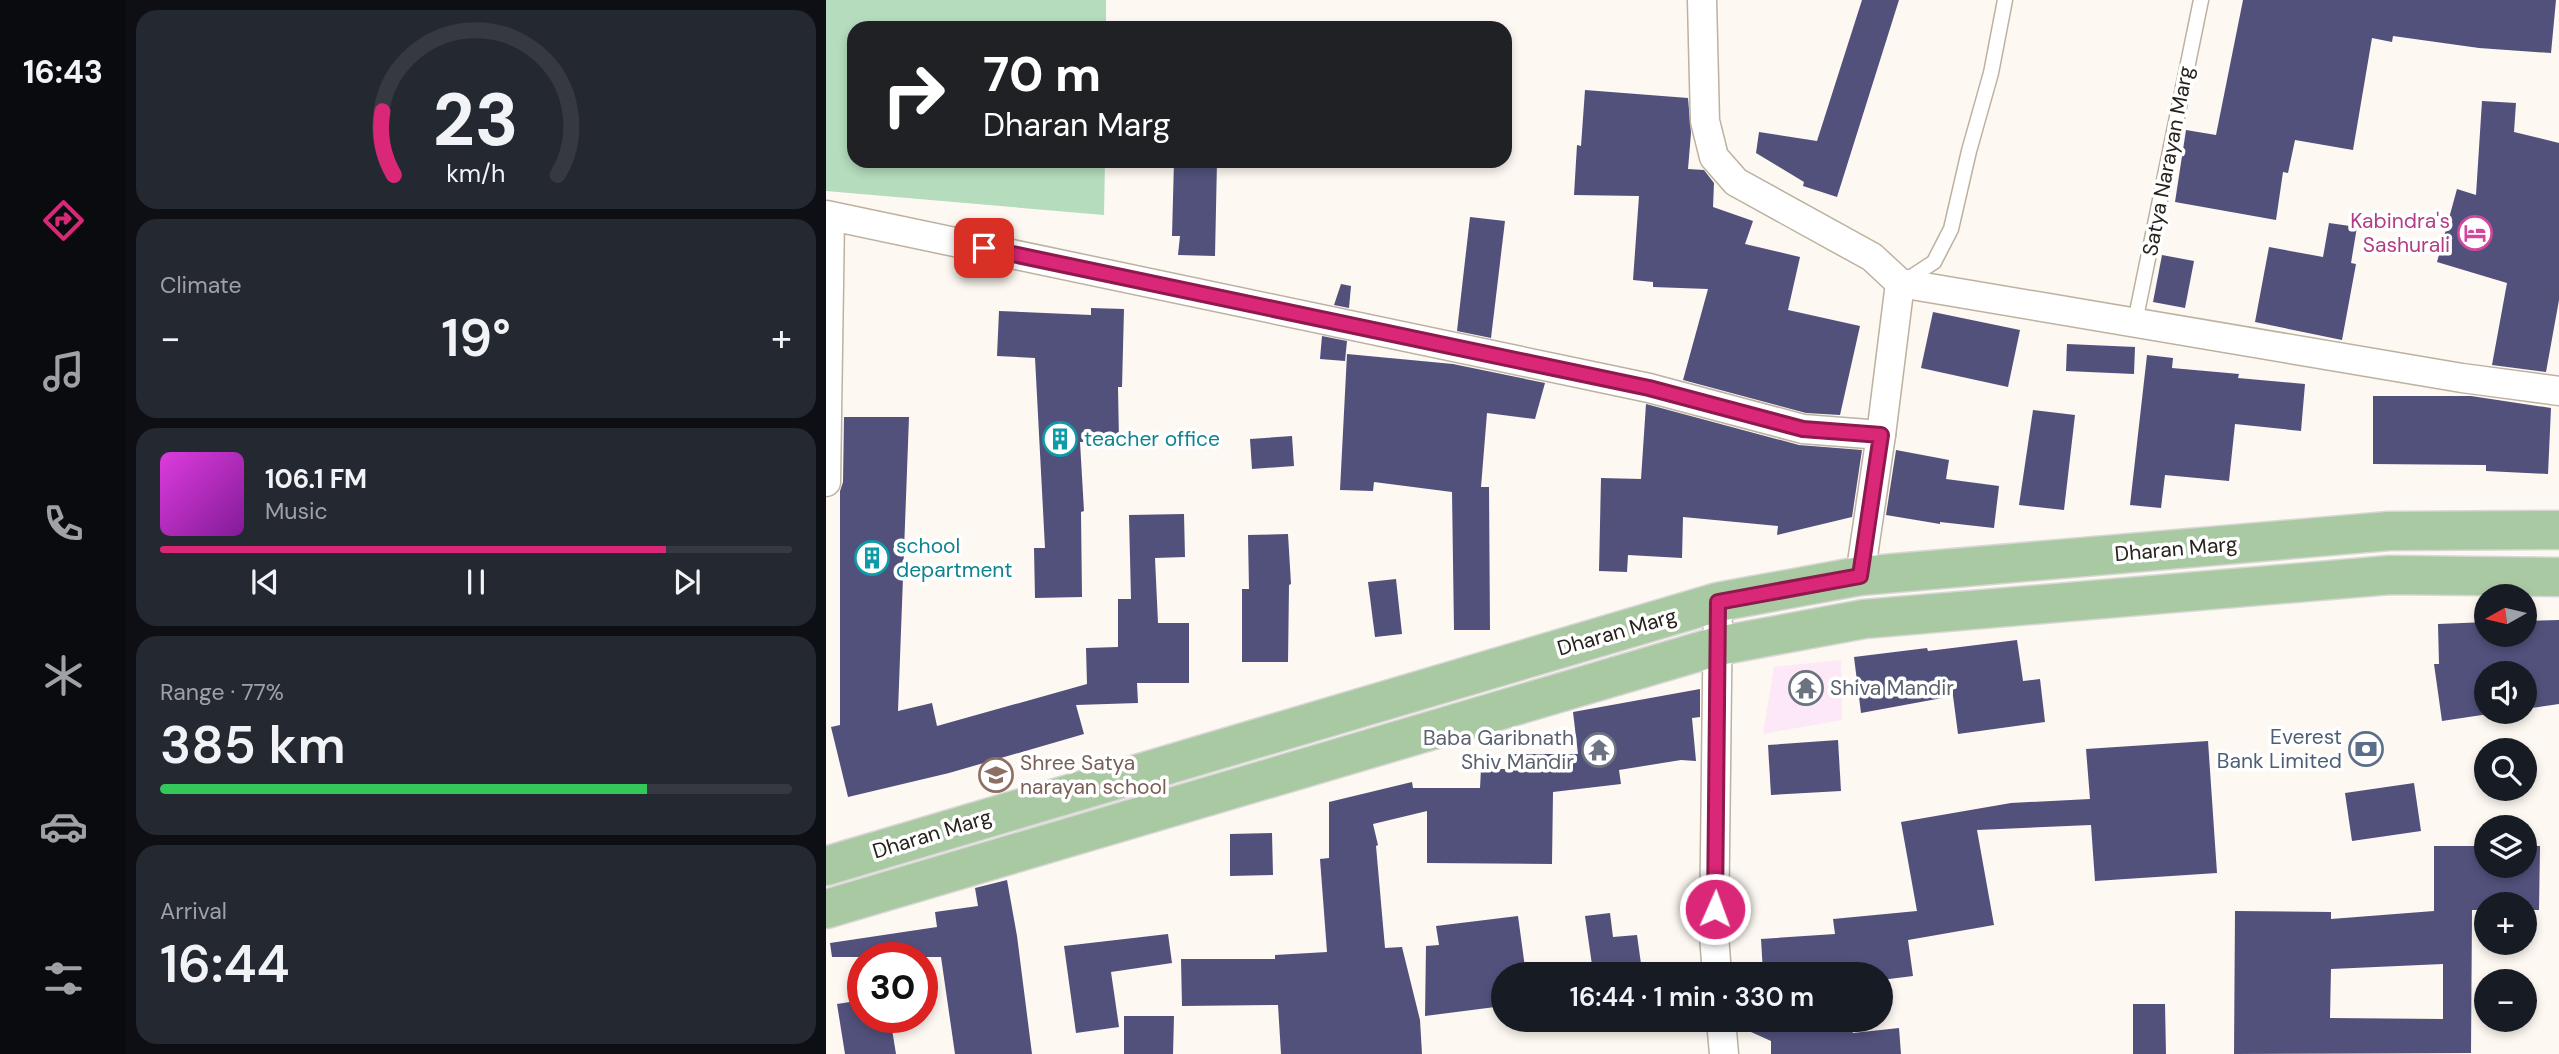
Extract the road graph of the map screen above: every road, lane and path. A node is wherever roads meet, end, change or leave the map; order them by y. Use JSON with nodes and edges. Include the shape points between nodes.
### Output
{"nodes":[{"id":1,"x":1702,"y":0,"type":"edge"},
{"id":2,"x":2005,"y":0,"type":"edge"},
{"id":3,"x":2201,"y":0,"type":"edge"},
{"id":4,"x":828,"y":216,"type":"edge"},
{"id":5,"x":1900,"y":283,"type":"junction"},
{"id":6,"x":2136,"y":322,"type":"junction"},
{"id":7,"x":2559,"y":391,"type":"edge"},
{"id":8,"x":1881,"y":435,"type":"junction"},
{"id":9,"x":826,"y":482,"type":"edge"},
{"id":10,"x":2559,"y":530,"type":"edge"},
{"id":11,"x":1860,"y":576,"type":"junction"},
{"id":12,"x":2559,"y":577,"type":"edge"},
{"id":13,"x":1718,"y":602,"type":"junction"},
{"id":14,"x":1718,"y":646,"type":"junction"},
{"id":15,"x":826,"y":866,"type":"edge"},
{"id":16,"x":826,"y":909,"type":"edge"},
{"id":17,"x":1716,"y":962,"type":"edge"},
{"id":18,"x":1722,"y":1032,"type":"edge"},
{"id":19,"x":1724,"y":1054,"type":"edge"}],
"edges":[{"from":1,"to":5,"type":"street","via":[[1704,121],[1714,157],[1736,182],[1872,257]]},
{"from":2,"to":5,"type":"lane","via":[[1951,229],[1934,262]]},
{"from":3,"to":6,"type":"lane","name":"Satya Narayan Marg"},
{"from":4,"to":8,"type":"street","via":[[1649,388],[1803,429]]},
{"from":4,"to":9,"type":"street"},
{"from":5,"to":6,"type":"street"},
{"from":5,"to":8,"type":"street"},
{"from":6,"to":7,"type":"street"},
{"from":8,"to":11,"type":"street"},
{"from":10,"to":11,"type":"main road","name":"Dharan Marg","via":[[2389,531]]},
{"from":11,"to":13,"type":"main road","name":"Dharan Marg"},
{"from":12,"to":14,"type":"main road","name":"Dharan Marg","via":[[2390,575],[1864,619]]},
{"from":13,"to":14,"type":"street"},
{"from":13,"to":15,"type":"main road","name":"Dharan Marg"},
{"from":14,"to":16,"type":"main road","name":"Dharan Marg"},
{"from":14,"to":17,"type":"street"},
{"from":18,"to":19,"type":"street"}]}
